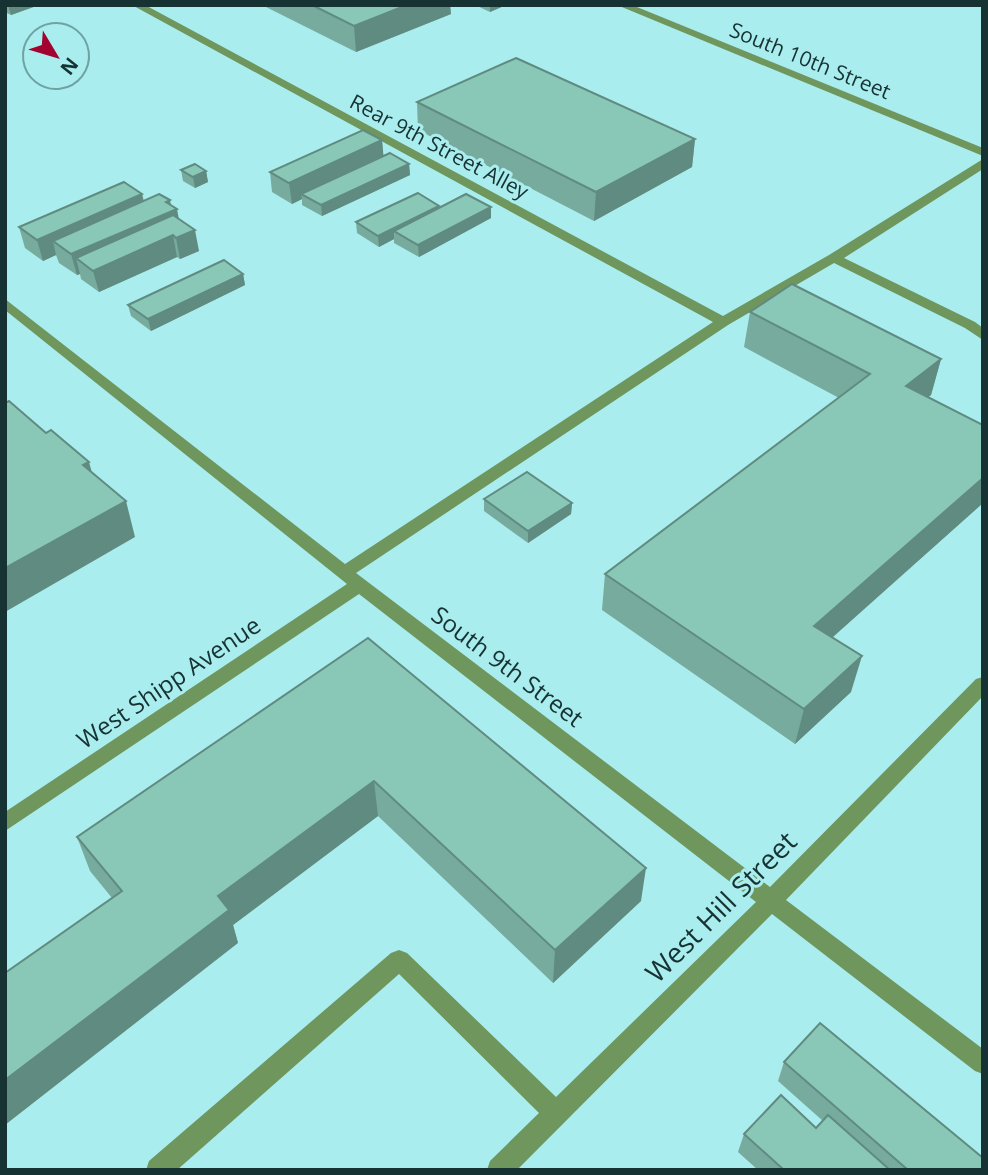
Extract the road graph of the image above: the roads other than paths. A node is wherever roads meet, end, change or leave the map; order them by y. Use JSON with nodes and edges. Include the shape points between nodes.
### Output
{"nodes":[{"id":1,"x":137,"y":5,"type":"edge"},
{"id":2,"x":622,"y":5,"type":"edge"},
{"id":3,"x":983,"y":152,"type":"edge"},
{"id":4,"x":983,"y":163,"type":"edge"},
{"id":5,"x":834,"y":258,"type":"junction"},
{"id":6,"x":5,"y":303,"type":"edge"},
{"id":7,"x":977,"y":321,"type":"edge"},
{"id":8,"x":723,"y":322,"type":"junction"},
{"id":9,"x":983,"y":336,"type":"edge"},
{"id":10,"x":352,"y":579,"type":"junction"},
{"id":11,"x":983,"y":684,"type":"edge"},
{"id":12,"x":5,"y":822,"type":"edge"},
{"id":13,"x":772,"y":900,"type":"junction"},
{"id":14,"x":983,"y":1063,"type":"edge"},
{"id":15,"x":556,"y":1113,"type":"junction"},
{"id":16,"x":159,"y":1170,"type":"edge"},
{"id":17,"x":499,"y":1170,"type":"edge"}],
"edges":[{"from":1,"to":8,"type":"street","name":"Rear 9th Street Alley"},
{"from":2,"to":3,"type":"street","name":"South 10th Street"},
{"from":4,"to":5,"type":"street","name":"West Shipp Avenue"},
{"from":5,"to":7,"type":"street"},
{"from":5,"to":8,"type":"street","name":"West Shipp Avenue"},
{"from":6,"to":10,"type":"street","name":"South 9th Street"},
{"from":7,"to":9,"type":"street"},
{"from":8,"to":10,"type":"street","name":"West Shipp Avenue"},
{"from":10,"to":12,"type":"street","name":"West Shipp Avenue"},
{"from":10,"to":13,"type":"street","name":"South 9th Street"},
{"from":11,"to":13,"type":"street","name":"West Hill Street"},
{"from":13,"to":14,"type":"street","name":"South 9th Street"},
{"from":13,"to":15,"type":"street","name":"West Hill Street"},
{"from":15,"to":16,"type":"street","via":[[399,960]]},
{"from":15,"to":17,"type":"street","name":"West Hill Street"}]}
